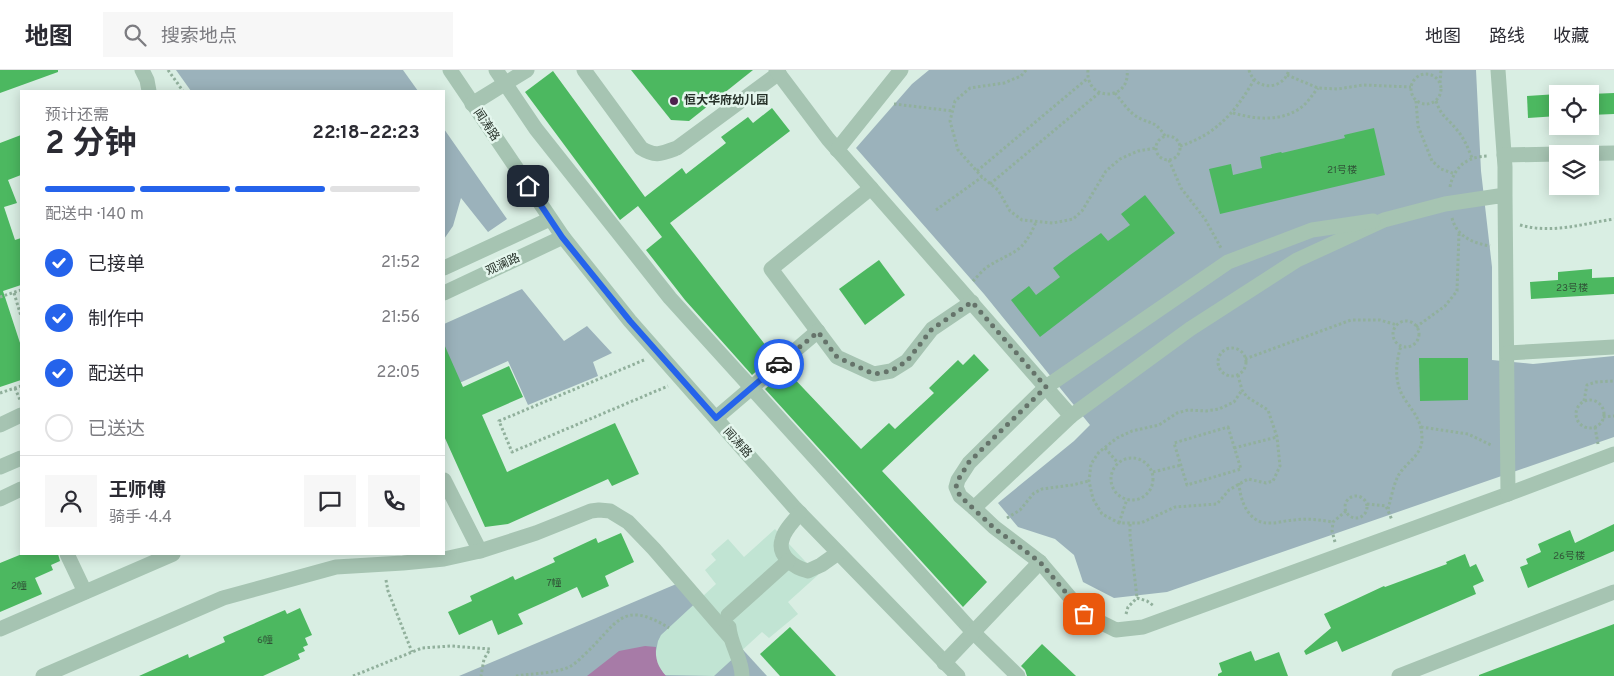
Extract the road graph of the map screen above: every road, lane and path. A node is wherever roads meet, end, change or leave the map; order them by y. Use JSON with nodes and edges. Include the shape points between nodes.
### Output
{"nodes":[{"id":1,"x":142,"y":70,"type":"edge"},
{"id":2,"x":168,"y":70,"type":"edge"},
{"id":3,"x":450,"y":70,"type":"edge"},
{"id":4,"x":496,"y":70,"type":"edge"},
{"id":5,"x":527,"y":70,"type":"edge"},
{"id":6,"x":584,"y":70,"type":"edge"},
{"id":7,"x":901,"y":70,"type":"edge"},
{"id":8,"x":1026,"y":70,"type":"edge"},
{"id":9,"x":1088,"y":70,"type":"edge"},
{"id":10,"x":1127,"y":70,"type":"edge"},
{"id":11,"x":1249,"y":70,"type":"edge"},
{"id":12,"x":1288,"y":70,"type":"edge"},
{"id":13,"x":1441,"y":70,"type":"edge"},
{"id":14,"x":1498,"y":70,"type":"edge"},
{"id":15,"x":778,"y":72,"type":"edge"},
{"id":16,"x":1287,"y":75,"type":"junction"},
{"id":17,"x":1088,"y":78,"type":"junction"},
{"id":18,"x":1254,"y":80,"type":"junction"},
{"id":19,"x":505,"y":84,"type":"junction"},
{"id":20,"x":1440,"y":84,"type":"junction"},
{"id":21,"x":1411,"y":87,"type":"junction"},
{"id":22,"x":1318,"y":88,"type":"junction"},
{"id":23,"x":149,"y":90,"type":"edge"},
{"id":24,"x":182,"y":90,"type":"edge"},
{"id":25,"x":1099,"y":93,"type":"junction"},
{"id":26,"x":1115,"y":93,"type":"junction"},
{"id":27,"x":1416,"y":101,"type":"junction"},
{"id":28,"x":1436,"y":101,"type":"junction"},
{"id":29,"x":875,"y":103,"type":"junction"},
{"id":30,"x":472,"y":104,"type":"junction"},
{"id":31,"x":953,"y":111,"type":"junction"},
{"id":32,"x":1233,"y":113,"type":"junction"},
{"id":33,"x":1165,"y":136,"type":"junction"},
{"id":34,"x":1180,"y":146,"type":"junction"},
{"id":35,"x":1156,"y":148,"type":"junction"},
{"id":36,"x":837,"y":150,"type":"junction"},
{"id":37,"x":1599,"y":153,"type":"edge"},
{"id":38,"x":1614,"y":153,"type":"edge"},
{"id":39,"x":1549,"y":154,"type":"edge"},
{"id":40,"x":1504,"y":155,"type":"junction"},
{"id":41,"x":1472,"y":158,"type":"dead end"},
{"id":42,"x":1170,"y":160,"type":"junction"},
{"id":43,"x":977,"y":171,"type":"junction"},
{"id":44,"x":1454,"y":174,"type":"dead end"},
{"id":45,"x":982,"y":177,"type":"junction"},
{"id":46,"x":990,"y":184,"type":"junction"},
{"id":47,"x":871,"y":188,"type":"junction"},
{"id":48,"x":1505,"y":195,"type":"junction"},
{"id":49,"x":936,"y":210,"type":"dead end"},
{"id":50,"x":1614,"y":218,"type":"edge"},
{"id":51,"x":550,"y":219,"type":"junction"},
{"id":52,"x":1384,"y":220,"type":"junction"},
{"id":53,"x":1505,"y":221,"type":"junction"},
{"id":54,"x":1036,"y":222,"type":"junction"},
{"id":55,"x":1460,"y":233,"type":"dead end"},
{"id":56,"x":562,"y":237,"type":"junction"},
{"id":57,"x":1228,"y":262,"type":"junction"},
{"id":58,"x":445,"y":268,"type":"edge"},
{"id":59,"x":20,"y":290,"type":"edge"},
{"id":60,"x":14,"y":293,"type":"junction"},
{"id":61,"x":445,"y":293,"type":"edge"},
{"id":62,"x":0,"y":298,"type":"edge"},
{"id":63,"x":967,"y":298,"type":"junction"},
{"id":64,"x":20,"y":313,"type":"edge"},
{"id":65,"x":1397,"y":325,"type":"junction"},
{"id":66,"x":1416,"y":327,"type":"junction"},
{"id":67,"x":818,"y":332,"type":"junction"},
{"id":68,"x":1401,"y":346,"type":"junction"},
{"id":69,"x":1614,"y":347,"type":"edge"},
{"id":70,"x":1506,"y":353,"type":"junction"},
{"id":71,"x":659,"y":354,"type":"junction"},
{"id":72,"x":1245,"y":359,"type":"junction"},
{"id":73,"x":1238,"y":375,"type":"junction"},
{"id":74,"x":682,"y":380,"type":"junction"},
{"id":75,"x":1614,"y":381,"type":"edge"},
{"id":76,"x":20,"y":386,"type":"edge"},
{"id":77,"x":1046,"y":387,"type":"junction"},
{"id":78,"x":15,"y":388,"type":"junction"},
{"id":79,"x":752,"y":388,"type":"junction"},
{"id":80,"x":1242,"y":390,"type":"junction"},
{"id":81,"x":0,"y":393,"type":"edge"},
{"id":82,"x":20,"y":400,"type":"edge"},
{"id":83,"x":1584,"y":401,"type":"junction"},
{"id":84,"x":20,"y":415,"type":"edge"},
{"id":85,"x":1071,"y":416,"type":"junction"},
{"id":86,"x":1604,"y":416,"type":"junction"},
{"id":87,"x":1614,"y":416,"type":"edge"},
{"id":88,"x":716,"y":418,"type":"junction"},
{"id":89,"x":0,"y":425,"type":"edge"},
{"id":90,"x":1421,"y":427,"type":"junction"},
{"id":91,"x":1277,"y":437,"type":"junction"},
{"id":92,"x":1105,"y":448,"type":"junction"},
{"id":93,"x":1234,"y":448,"type":"junction"},
{"id":94,"x":1508,"y":453,"type":"junction"},
{"id":95,"x":1614,"y":454,"type":"edge"},
{"id":96,"x":20,"y":458,"type":"edge"},
{"id":97,"x":1118,"y":463,"type":"junction"},
{"id":98,"x":1181,"y":466,"type":"junction"},
{"id":99,"x":0,"y":467,"type":"edge"},
{"id":100,"x":1153,"y":472,"type":"junction"},
{"id":101,"x":1089,"y":481,"type":"junction"},
{"id":102,"x":445,"y":482,"type":"edge"},
{"id":103,"x":1239,"y":483,"type":"junction"},
{"id":104,"x":20,"y":489,"type":"edge"},
{"id":105,"x":1508,"y":494,"type":"junction"},
{"id":106,"x":0,"y":499,"type":"edge"},
{"id":107,"x":1127,"y":500,"type":"junction"},
{"id":108,"x":1367,"y":504,"type":"junction"},
{"id":109,"x":974,"y":508,"type":"junction"},
{"id":110,"x":1388,"y":509,"type":"junction"},
{"id":111,"x":1346,"y":511,"type":"junction"},
{"id":112,"x":800,"y":513,"type":"junction"},
{"id":113,"x":1333,"y":522,"type":"junction"},
{"id":114,"x":1119,"y":523,"type":"junction"},
{"id":115,"x":1130,"y":524,"type":"junction"},
{"id":116,"x":994,"y":528,"type":"junction"},
{"id":117,"x":1396,"y":535,"type":"junction"},
{"id":118,"x":480,"y":551,"type":"junction"},
{"id":119,"x":838,"y":553,"type":"junction"},
{"id":120,"x":67,"y":555,"type":"edge"},
{"id":121,"x":171,"y":555,"type":"edge"},
{"id":122,"x":1337,"y":556,"type":"junction"},
{"id":123,"x":788,"y":561,"type":"junction"},
{"id":124,"x":1040,"y":562,"type":"junction"},
{"id":125,"x":390,"y":564,"type":"junction"},
{"id":126,"x":85,"y":592,"type":"junction"},
{"id":127,"x":1614,"y":592,"type":"edge"},
{"id":128,"x":1138,"y":598,"type":"dead end"},
{"id":129,"x":698,"y":601,"type":"junction"},
{"id":130,"x":728,"y":615,"type":"junction"},
{"id":131,"x":670,"y":628,"type":"dead end"},
{"id":132,"x":0,"y":629,"type":"edge"},
{"id":133,"x":972,"y":632,"type":"junction"},
{"id":134,"x":730,"y":637,"type":"junction"},
{"id":135,"x":412,"y":652,"type":"junction"},
{"id":136,"x":944,"y":663,"type":"junction"},
{"id":137,"x":43,"y":676,"type":"edge"},
{"id":138,"x":353,"y":676,"type":"edge"},
{"id":139,"x":482,"y":676,"type":"edge"},
{"id":140,"x":516,"y":676,"type":"edge"},
{"id":141,"x":742,"y":676,"type":"edge"},
{"id":142,"x":958,"y":676,"type":"edge"},
{"id":143,"x":1018,"y":676,"type":"edge"},
{"id":144,"x":1399,"y":676,"type":"edge"}],
"edges":[{"from":1,"to":23,"type":"street"},
{"from":2,"to":24,"type":"path"},
{"from":3,"to":30,"type":"street","name":"闻涛路"},
{"from":4,"to":19,"type":"street"},
{"from":5,"to":19,"type":"street"},
{"from":6,"to":15,"type":"street","via":[[640,148],[650,154],[663,154],[677,148]]},
{"from":7,"to":29,"type":"street"},
{"from":8,"to":31,"type":"path","via":[[1021,76],[1004,83],[970,88],[955,101]]},
{"from":9,"to":17,"type":"path"},
{"from":10,"to":26,"type":"path","via":[[1123,88]]},
{"from":11,"to":18,"type":"path"},
{"from":12,"to":16,"type":"path"},
{"from":13,"to":20,"type":"path"},
{"from":14,"to":40,"type":"street"},
{"from":15,"to":36,"type":"street"},
{"from":16,"to":18,"type":"path","via":[[1272,86]]},
{"from":16,"to":22,"type":"path"},
{"from":17,"to":25,"type":"path"},
{"from":17,"to":43,"type":"path"},
{"from":18,"to":32,"type":"path"},
{"from":19,"to":30,"type":"street"},
{"from":19,"to":79,"type":"street","via":[[536,129],[670,298]]},
{"from":20,"to":21,"type":"path","via":[[1434,76],[1424,74],[1416,78]]},
{"from":20,"to":28,"type":"path","via":[[1441,93]]},
{"from":21,"to":22,"type":"path","via":[[1363,85]]},
{"from":21,"to":27,"type":"path"},
{"from":22,"to":32,"type":"path","via":[[1300,109],[1281,117],[1249,117]]},
{"from":25,"to":26,"type":"path"},
{"from":25,"to":46,"type":"path"},
{"from":26,"to":33,"type":"path","via":[[1132,113],[1157,124]]},
{"from":27,"to":28,"type":"path","via":[[1426,104]]},
{"from":27,"to":44,"type":"path","via":[[1418,126],[1432,161],[1440,169]]},
{"from":28,"to":41,"type":"path","via":[[1440,113],[1463,138]]},
{"from":29,"to":31,"type":"path"},
{"from":29,"to":36,"type":"street"},
{"from":30,"to":51,"type":"street","name":"闻涛路"},
{"from":31,"to":43,"type":"path","via":[[950,121],[958,150]]},
{"from":32,"to":34,"type":"path","via":[[1195,141]]},
{"from":33,"to":34,"type":"path","via":[[1177,139]]},
{"from":33,"to":35,"type":"path","via":[[1158,140]]},
{"from":34,"to":42,"type":"path","via":[[1177,157]]},
{"from":35,"to":42,"type":"path","via":[[1159,156]]},
{"from":35,"to":54,"type":"path","via":[[1120,159],[1106,171],[1082,211],[1073,219]]},
{"from":36,"to":47,"type":"street"},
{"from":37,"to":38,"type":"street"},
{"from":39,"to":40,"type":"street"},
{"from":40,"to":48,"type":"street"},
{"from":42,"to":57,"type":"path","via":[[1180,188],[1205,219]]},
{"from":43,"to":45,"type":"path"},
{"from":45,"to":46,"type":"path"},
{"from":45,"to":49,"type":"path"},
{"from":46,"to":54,"type":"path","via":[[1016,216]]},
{"from":47,"to":63,"type":"street"},
{"from":47,"to":67,"type":"street","via":[[771,269]]},
{"from":48,"to":52,"type":"street","via":[[1448,204]]},
{"from":48,"to":53,"type":"street"},
{"from":50,"to":53,"type":"path","via":[[1564,229],[1535,229]]},
{"from":51,"to":56,"type":"street","name":"闻涛路"},
{"from":51,"to":58,"type":"street"},
{"from":52,"to":57,"type":"street","via":[[1312,230]]},
{"from":52,"to":85,"type":"street","via":[[1297,260],[1190,328]]},
{"from":53,"to":70,"type":"street"},
{"from":54,"to":63,"type":"path","via":[[1030,238],[1022,247],[986,268]]},
{"from":55,"to":66,"type":"path","via":[[1457,291],[1445,306]]},
{"from":56,"to":61,"type":"street","name":"观澜路"},
{"from":56,"to":71,"type":"street","name":"闻涛路"},
{"from":57,"to":77,"type":"street"},
{"from":59,"to":60,"type":"path"},
{"from":60,"to":62,"type":"path"},
{"from":60,"to":64,"type":"path"},
{"from":63,"to":67,"type":"street","via":[[932,329],[907,361],[891,371],[874,374],[837,357]]},
{"from":63,"to":77,"type":"street"},
{"from":65,"to":66,"type":"path","via":[[1409,322]]},
{"from":65,"to":68,"type":"path","via":[[1393,336]]},
{"from":65,"to":72,"type":"path","via":[[1380,320],[1351,320]]},
{"from":66,"to":68,"type":"path","via":[[1416,342]]},
{"from":67,"to":79,"type":"street"},
{"from":68,"to":90,"type":"path","via":[[1397,358],[1397,382]]},
{"from":69,"to":70,"type":"street"},
{"from":70,"to":94,"type":"street"},
{"from":71,"to":74,"type":"street","name":"闻涛路"},
{"from":71,"to":74,"type":"path","via":[[499,421],[512,452]]},
{"from":72,"to":73,"type":"path","via":[[1244,368]]},
{"from":72,"to":73,"type":"path","via":[[1232,348],[1220,354],[1217,362],[1220,371],[1228,376]]},
{"from":73,"to":80,"type":"path"},
{"from":74,"to":88,"type":"street","name":"闻涛路"},
{"from":75,"to":83,"type":"path","via":[[1587,385]]},
{"from":76,"to":78,"type":"path"},
{"from":77,"to":85,"type":"street"},
{"from":77,"to":109,"type":"street","via":[[969,462],[958,480],[956,487],[960,496]]},
{"from":78,"to":81,"type":"path"},
{"from":78,"to":82,"type":"path"},
{"from":79,"to":88,"type":"street"},
{"from":79,"to":133,"type":"street"},
{"from":80,"to":91,"type":"path","via":[[1268,410]]},
{"from":80,"to":92,"type":"path","via":[[1234,402],[1219,409],[1177,413],[1159,425],[1117,438]]},
{"from":83,"to":86,"type":"path","via":[[1593,400],[1600,404]]},
{"from":83,"to":86,"type":"path","via":[[1576,412],[1581,425],[1595,427]]},
{"from":84,"to":89,"type":"street"},
{"from":85,"to":109,"type":"street"},
{"from":86,"to":87,"type":"path"},
{"from":88,"to":112,"type":"street","name":"闻涛路"},
{"from":90,"to":94,"type":"path","via":[[1468,434]]},
{"from":90,"to":110,"type":"path","via":[[1420,450],[1397,479]]},
{"from":91,"to":93,"type":"path"},
{"from":91,"to":103,"type":"path","via":[[1280,466],[1273,481],[1266,483],[1248,479]]},
{"from":92,"to":97,"type":"path"},
{"from":92,"to":101,"type":"path","via":[[1092,464]]},
{"from":93,"to":98,"type":"path","via":[[1241,469],[1187,485]]},
{"from":93,"to":98,"type":"path","via":[[1228,427],[1174,443]]},
{"from":94,"to":105,"type":"street"},
{"from":95,"to":105,"type":"street"},
{"from":96,"to":99,"type":"street"},
{"from":97,"to":100,"type":"path","via":[[1138,458]]},
{"from":97,"to":107,"type":"path","via":[[1111,483],[1118,495]]},
{"from":98,"to":100,"type":"path"},
{"from":100,"to":107,"type":"path","via":[[1149,493],[1137,500]]},
{"from":101,"to":114,"type":"path","via":[[1093,499],[1102,514]]},
{"from":101,"to":116,"type":"path","via":[[1042,489]]},
{"from":102,"to":118,"type":"street"},
{"from":103,"to":113,"type":"path","via":[[1244,505],[1255,520],[1269,524],[1314,519]]},
{"from":103,"to":115,"type":"path","via":[[1217,504],[1175,507],[1141,523]]},
{"from":104,"to":106,"type":"street"},
{"from":105,"to":117,"type":"street"},
{"from":107,"to":114,"type":"path"},
{"from":108,"to":110,"type":"path"},
{"from":108,"to":111,"type":"path","via":[[1361,517],[1354,518]]},
{"from":108,"to":111,"type":"path","via":[[1360,497],[1353,497],[1346,504]]},
{"from":109,"to":116,"type":"street"},
{"from":110,"to":117,"type":"path"},
{"from":111,"to":113,"type":"path"},
{"from":112,"to":119,"type":"street","name":"闻涛路"},
{"from":112,"to":123,"type":"street","via":[[781,541]]},
{"from":113,"to":122,"type":"path"},
{"from":114,"to":115,"type":"path"},
{"from":115,"to":128,"type":"path"},
{"from":116,"to":124,"type":"street"},
{"from":117,"to":122,"type":"street"},
{"from":118,"to":125,"type":"street","via":[[444,559]]},
{"from":118,"to":129,"type":"street","via":[[591,511],[610,511],[628,522]]},
{"from":119,"to":123,"type":"street","via":[[808,571]]},
{"from":119,"to":136,"type":"street","name":"闻涛路"},
{"from":120,"to":126,"type":"street"},
{"from":121,"to":126,"type":"street"},
{"from":122,"to":124,"type":"street","via":[[1142,627],[1116,630],[1084,614]]},
{"from":123,"to":130,"type":"street"},
{"from":124,"to":133,"type":"street"},
{"from":125,"to":135,"type":"path","via":[[386,581],[388,591]]},
{"from":125,"to":137,"type":"street","via":[[336,567],[223,598]]},
{"from":126,"to":132,"type":"street"},
{"from":127,"to":144,"type":"street"},
{"from":129,"to":130,"type":"street"},
{"from":129,"to":134,"type":"street"},
{"from":130,"to":134,"type":"street"},
{"from":131,"to":140,"type":"path","via":[[648,617],[627,616],[613,624],[569,667]]},
{"from":133,"to":136,"type":"street"},
{"from":133,"to":143,"type":"street"},
{"from":134,"to":141,"type":"street"},
{"from":135,"to":138,"type":"path"},
{"from":135,"to":139,"type":"path","via":[[451,646],[490,650],[484,659]]},
{"from":136,"to":142,"type":"street","name":"闻涛路"}]}
